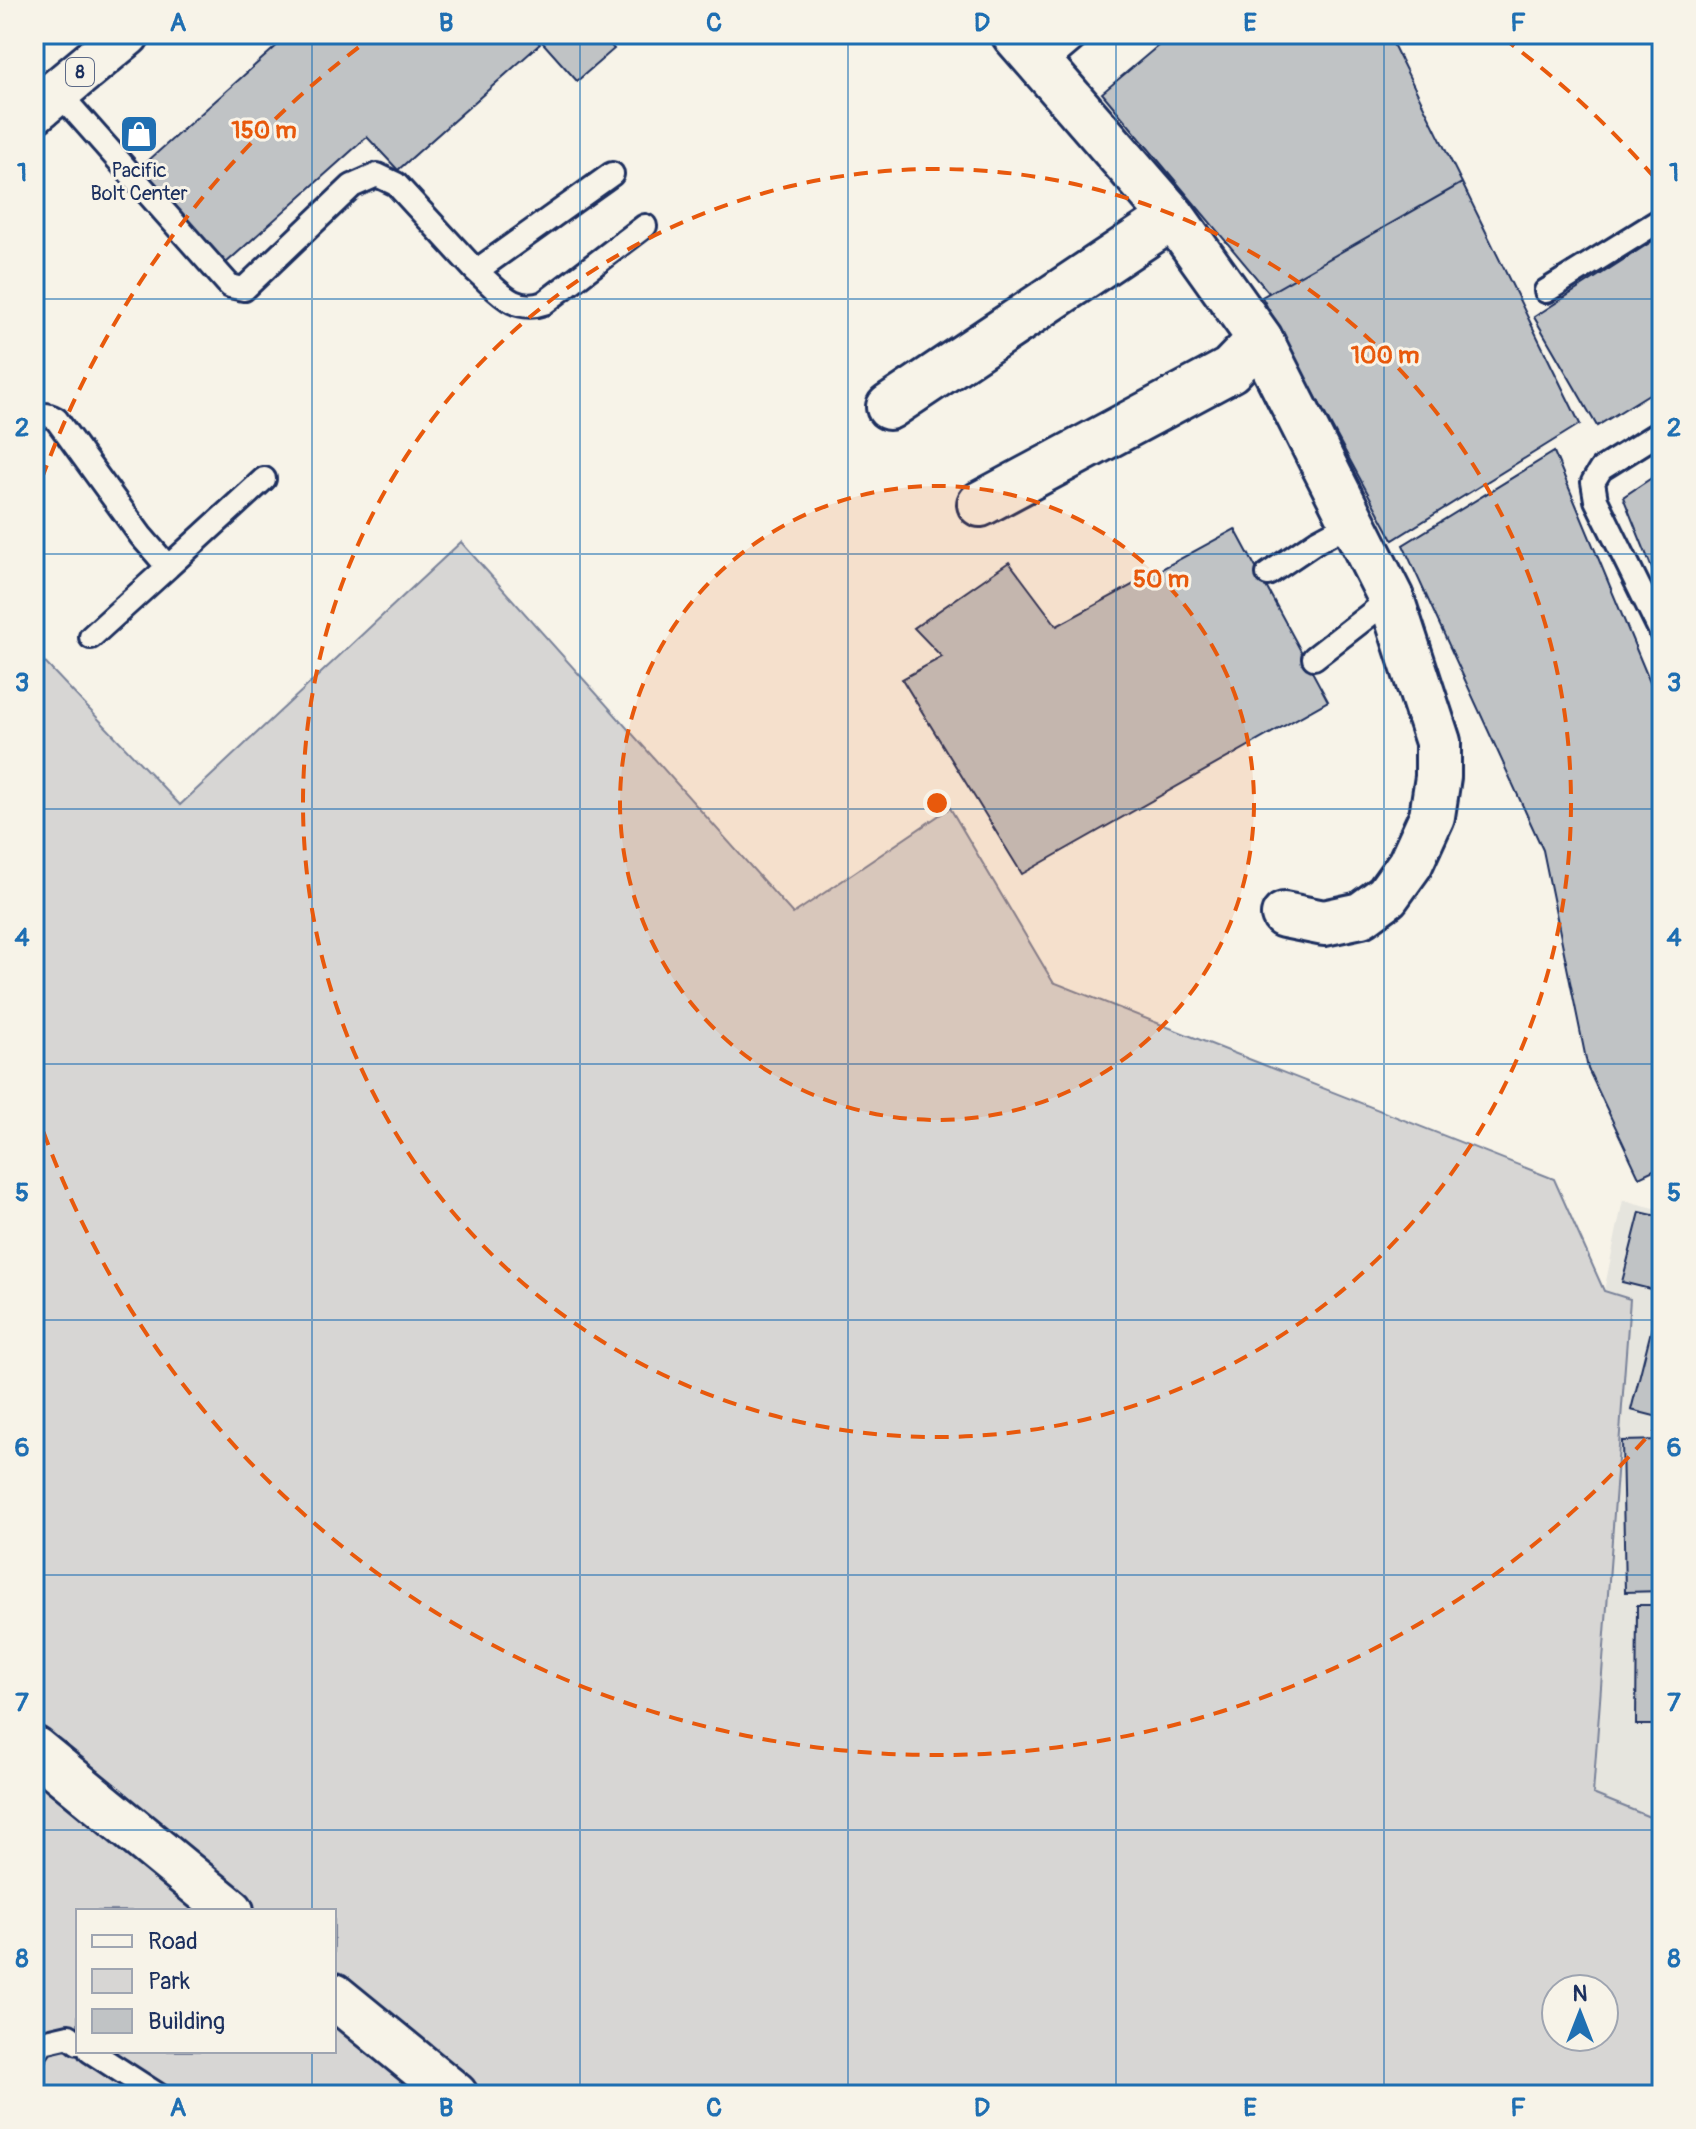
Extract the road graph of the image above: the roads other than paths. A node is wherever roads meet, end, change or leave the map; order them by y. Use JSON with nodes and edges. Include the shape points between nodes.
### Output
{"nodes":[{"id":1,"x":127,"y":34,"type":"edge"},
{"id":2,"x":1080,"y":34,"type":"edge"},
{"id":3,"x":1027,"y":50,"type":"edge"},
{"id":4,"x":46,"y":101,"type":"edge"},
{"id":5,"x":612,"y":174,"type":"dead end"},
{"id":6,"x":1173,"y":217,"type":"junction"},
{"id":7,"x":1662,"y":219,"type":"edge"},
{"id":8,"x":645,"y":226,"type":"dead end"},
{"id":9,"x":476,"y":271,"type":"junction"},
{"id":10,"x":1546,"y":291,"type":"dead end"},
{"id":11,"x":1260,"y":339,"type":"junction"},
{"id":12,"x":889,"y":407,"type":"dead end"},
{"id":13,"x":34,"y":421,"type":"edge"},
{"id":14,"x":1662,"y":431,"type":"edge"},
{"id":15,"x":264,"y":479,"type":"dead end"},
{"id":16,"x":980,"y":504,"type":"dead end"},
{"id":17,"x":1354,"y":521,"type":"junction"},
{"id":18,"x":168,"y":567,"type":"junction"},
{"id":19,"x":1268,"y":574,"type":"dead end"},
{"id":20,"x":1391,"y":598,"type":"junction"},
{"id":21,"x":1662,"y":634,"type":"edge"},
{"id":22,"x":91,"y":637,"type":"dead end"},
{"id":23,"x":1314,"y":658,"type":"dead end"},
{"id":24,"x":1284,"y":915,"type":"dead end"},
{"id":25,"x":34,"y":1749,"type":"edge"},
{"id":26,"x":229,"y":1909,"type":"edge"},
{"id":27,"x":336,"y":1998,"type":"edge"},
{"id":28,"x":76,"y":2041,"type":"edge"},
{"id":29,"x":93,"y":2053,"type":"edge"},
{"id":30,"x":34,"y":2055,"type":"edge"},
{"id":31,"x":158,"y":2095,"type":"edge"},
{"id":32,"x":455,"y":2095,"type":"edge"}],
"edges":[{"from":1,"to":4,"type":"street","number":"8"},
{"from":2,"to":3,"type":"lane"},
{"from":3,"to":6,"type":"street"},
{"from":4,"to":9,"type":"lane","via":[[230,286],[244,289],[352,186],[377,175],[396,184]]},
{"from":5,"to":9,"type":"lane"},
{"from":6,"to":11,"type":"street"},
{"from":6,"to":12,"type":"street"},
{"from":7,"to":10,"type":"lane"},
{"from":8,"to":9,"type":"lane","via":[[532,307],[516,306]]},
{"from":11,"to":16,"type":"street","via":[[1230,370]]},
{"from":11,"to":17,"type":"street"},
{"from":13,"to":18,"type":"lane","via":[[47,414],[56,419]]},
{"from":14,"to":21,"type":"lane","via":[[1601,469],[1593,482],[1596,500]]},
{"from":15,"to":18,"type":"lane"},
{"from":17,"to":19,"type":"lane"},
{"from":17,"to":20,"type":"street"},
{"from":18,"to":22,"type":"lane"},
{"from":20,"to":23,"type":"lane"},
{"from":20,"to":24,"type":"street","via":[[1438,742],[1432,816],[1410,864],[1387,896],[1361,915],[1324,923]]},
{"from":25,"to":26,"type":"street"},
{"from":27,"to":32,"type":"street"},
{"from":28,"to":30,"type":"lane","via":[[69,2036],[43,2042]]},
{"from":29,"to":31,"type":"lane"}]}
